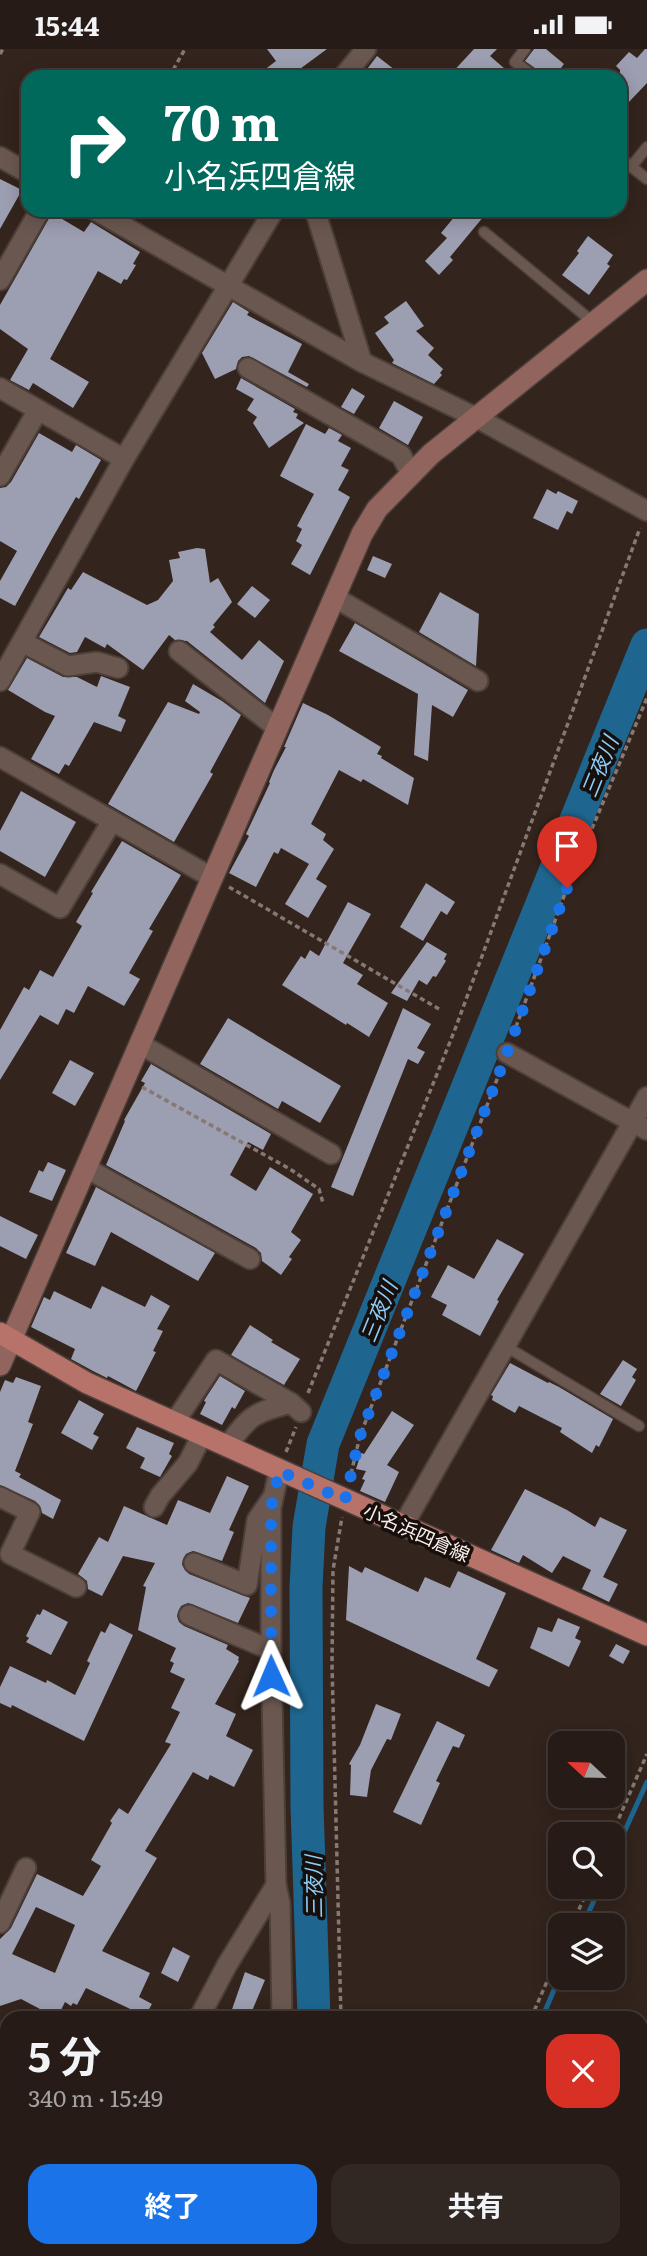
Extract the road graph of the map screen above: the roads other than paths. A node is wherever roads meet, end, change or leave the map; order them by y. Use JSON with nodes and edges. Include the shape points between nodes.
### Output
{"nodes":[{"id":1,"x":366,"y":49,"type":"edge"},
{"id":2,"x":524,"y":49,"type":"edge"},
{"id":3,"x":349,"y":70,"type":"edge"},
{"id":4,"x":526,"y":70,"type":"edge"},
{"id":5,"x":647,"y":147,"type":"edge"},
{"id":6,"x":0,"y":157,"type":"edge"},
{"id":7,"x":627,"y":164,"type":"edge"},
{"id":8,"x":631,"y":167,"type":"junction"},
{"id":9,"x":21,"y":169,"type":"edge"},
{"id":10,"x":647,"y":179,"type":"edge"},
{"id":11,"x":36,"y":217,"type":"edge"},
{"id":12,"x":107,"y":217,"type":"edge"},
{"id":13,"x":270,"y":217,"type":"edge"},
{"id":14,"x":317,"y":217,"type":"edge"},
{"id":15,"x":484,"y":232,"type":"dead end"},
{"id":16,"x":0,"y":280,"type":"edge"},
{"id":17,"x":647,"y":280,"type":"edge"},
{"id":18,"x":228,"y":285,"type":"junction"},
{"id":19,"x":594,"y":324,"type":"junction"},
{"id":20,"x":362,"y":362,"type":"junction"},
{"id":21,"x":248,"y":368,"type":"dead end"},
{"id":22,"x":0,"y":388,"type":"edge"},
{"id":23,"x":38,"y":410,"type":"junction"},
{"id":24,"x":477,"y":418,"type":"junction"},
{"id":25,"x":124,"y":460,"type":"junction"},
{"id":26,"x":411,"y":474,"type":"junction"},
{"id":27,"x":0,"y":475,"type":"edge"},
{"id":28,"x":647,"y":511,"type":"edge"},
{"id":29,"x":334,"y":597,"type":"junction"},
{"id":30,"x":22,"y":642,"type":"junction"},
{"id":31,"x":179,"y":651,"type":"dead end"},
{"id":32,"x":118,"y":668,"type":"dead end"},
{"id":33,"x":0,"y":681,"type":"edge"},
{"id":34,"x":478,"y":681,"type":"dead end"},
{"id":35,"x":277,"y":728,"type":"junction"},
{"id":36,"x":0,"y":757,"type":"edge"},
{"id":37,"x":112,"y":821,"type":"junction"},
{"id":38,"x":0,"y":874,"type":"edge"},
{"id":39,"x":211,"y":877,"type":"junction"},
{"id":40,"x":140,"y":1044,"type":"junction"},
{"id":41,"x":507,"y":1053,"type":"road end"},
{"id":42,"x":647,"y":1097,"type":"edge"},
{"id":43,"x":640,"y":1126,"type":"edge"},
{"id":44,"x":331,"y":1154,"type":"dead end"},
{"id":45,"x":86,"y":1168,"type":"junction"},
{"id":46,"x":250,"y":1259,"type":"dead end"},
{"id":47,"x":5,"y":1337,"type":"edge"},
{"id":48,"x":505,"y":1346,"type":"junction"},
{"id":49,"x":0,"y":1364,"type":"edge"},
{"id":50,"x":174,"y":1423,"type":"junction"},
{"id":51,"x":639,"y":1426,"type":"dead end"},
{"id":52,"x":202,"y":1435,"type":"junction"},
{"id":53,"x":227,"y":1447,"type":"junction"},
{"id":54,"x":279,"y":1471,"type":"junction"},
{"id":55,"x":274,"y":1495,"type":"junction"},
{"id":56,"x":0,"y":1497,"type":"edge"},
{"id":57,"x":154,"y":1507,"type":"dead end"},
{"id":58,"x":404,"y":1524,"type":"junction"},
{"id":59,"x":194,"y":1563,"type":"dead end"},
{"id":60,"x":76,"y":1587,"type":"dead end"},
{"id":61,"x":189,"y":1615,"type":"dead end"},
{"id":62,"x":647,"y":1635,"type":"edge"},
{"id":63,"x":271,"y":1650,"type":"junction"},
{"id":64,"x":26,"y":1868,"type":"dead end"},
{"id":65,"x":276,"y":1885,"type":"junction"},
{"id":66,"x":0,"y":1923,"type":"edge"},
{"id":67,"x":203,"y":2011,"type":"edge"},
{"id":68,"x":282,"y":2011,"type":"edge"}],
"edges":[{"from":1,"to":3,"type":"street"},
{"from":2,"to":4,"type":"lane","via":[[515,62]]},
{"from":5,"to":8,"type":"lane"},
{"from":6,"to":9,"type":"street"},
{"from":7,"to":8,"type":"lane"},
{"from":8,"to":10,"type":"lane"},
{"from":11,"to":16,"type":"street"},
{"from":12,"to":18,"type":"street"},
{"from":13,"to":18,"type":"street"},
{"from":14,"to":20,"type":"street"},
{"from":15,"to":19,"type":"lane"},
{"from":17,"to":19,"type":"street"},
{"from":18,"to":20,"type":"street"},
{"from":18,"to":25,"type":"street"},
{"from":19,"to":24,"type":"street"},
{"from":20,"to":24,"type":"street"},
{"from":21,"to":26,"type":"street","via":[[401,455]]},
{"from":22,"to":23,"type":"street"},
{"from":23,"to":25,"type":"street"},
{"from":23,"to":27,"type":"street"},
{"from":24,"to":26,"type":"street"},
{"from":24,"to":28,"type":"street"},
{"from":25,"to":30,"type":"street"},
{"from":26,"to":29,"type":"street","via":[[377,509]]},
{"from":29,"to":34,"type":"street"},
{"from":29,"to":35,"type":"street"},
{"from":30,"to":32,"type":"street","via":[[68,666],[97,662]]},
{"from":30,"to":33,"type":"street"},
{"from":31,"to":35,"type":"street"},
{"from":35,"to":39,"type":"street"},
{"from":36,"to":37,"type":"street"},
{"from":37,"to":38,"type":"street","via":[[60,908]]},
{"from":37,"to":39,"type":"street"},
{"from":39,"to":40,"type":"street"},
{"from":40,"to":44,"type":"street"},
{"from":40,"to":45,"type":"street"},
{"from":41,"to":43,"type":"street"},
{"from":42,"to":43,"type":"street"},
{"from":43,"to":48,"type":"street"},
{"from":45,"to":46,"type":"street"},
{"from":45,"to":47,"type":"street"},
{"from":47,"to":49,"type":"street"},
{"from":47,"to":50,"type":"main road","name":"小名浜四倉線","via":[[87,1383]]},
{"from":48,"to":51,"type":"lane"},
{"from":48,"to":58,"type":"street"},
{"from":50,"to":52,"type":"main road","name":"小名浜四倉線"},
{"from":50,"to":53,"type":"street","via":[[216,1360],[296,1408],[261,1411],[240,1427]]},
{"from":52,"to":53,"type":"main road","name":"小名浜四倉線"},
{"from":52,"to":57,"type":"street","via":[[188,1463]]},
{"from":53,"to":54,"type":"main road","name":"小名浜四倉線"},
{"from":54,"to":55,"type":"street"},
{"from":54,"to":58,"type":"main road","name":"小名浜四倉線"},
{"from":55,"to":59,"type":"street","via":[[257,1520],[247,1585]]},
{"from":55,"to":63,"type":"street"},
{"from":56,"to":60,"type":"street","via":[[30,1512],[10,1554]]},
{"from":58,"to":62,"type":"main road","name":"小名浜四倉線"},
{"from":61,"to":63,"type":"street"},
{"from":63,"to":65,"type":"street"},
{"from":64,"to":66,"type":"street"},
{"from":65,"to":67,"type":"street"},
{"from":65,"to":68,"type":"street"}]}
